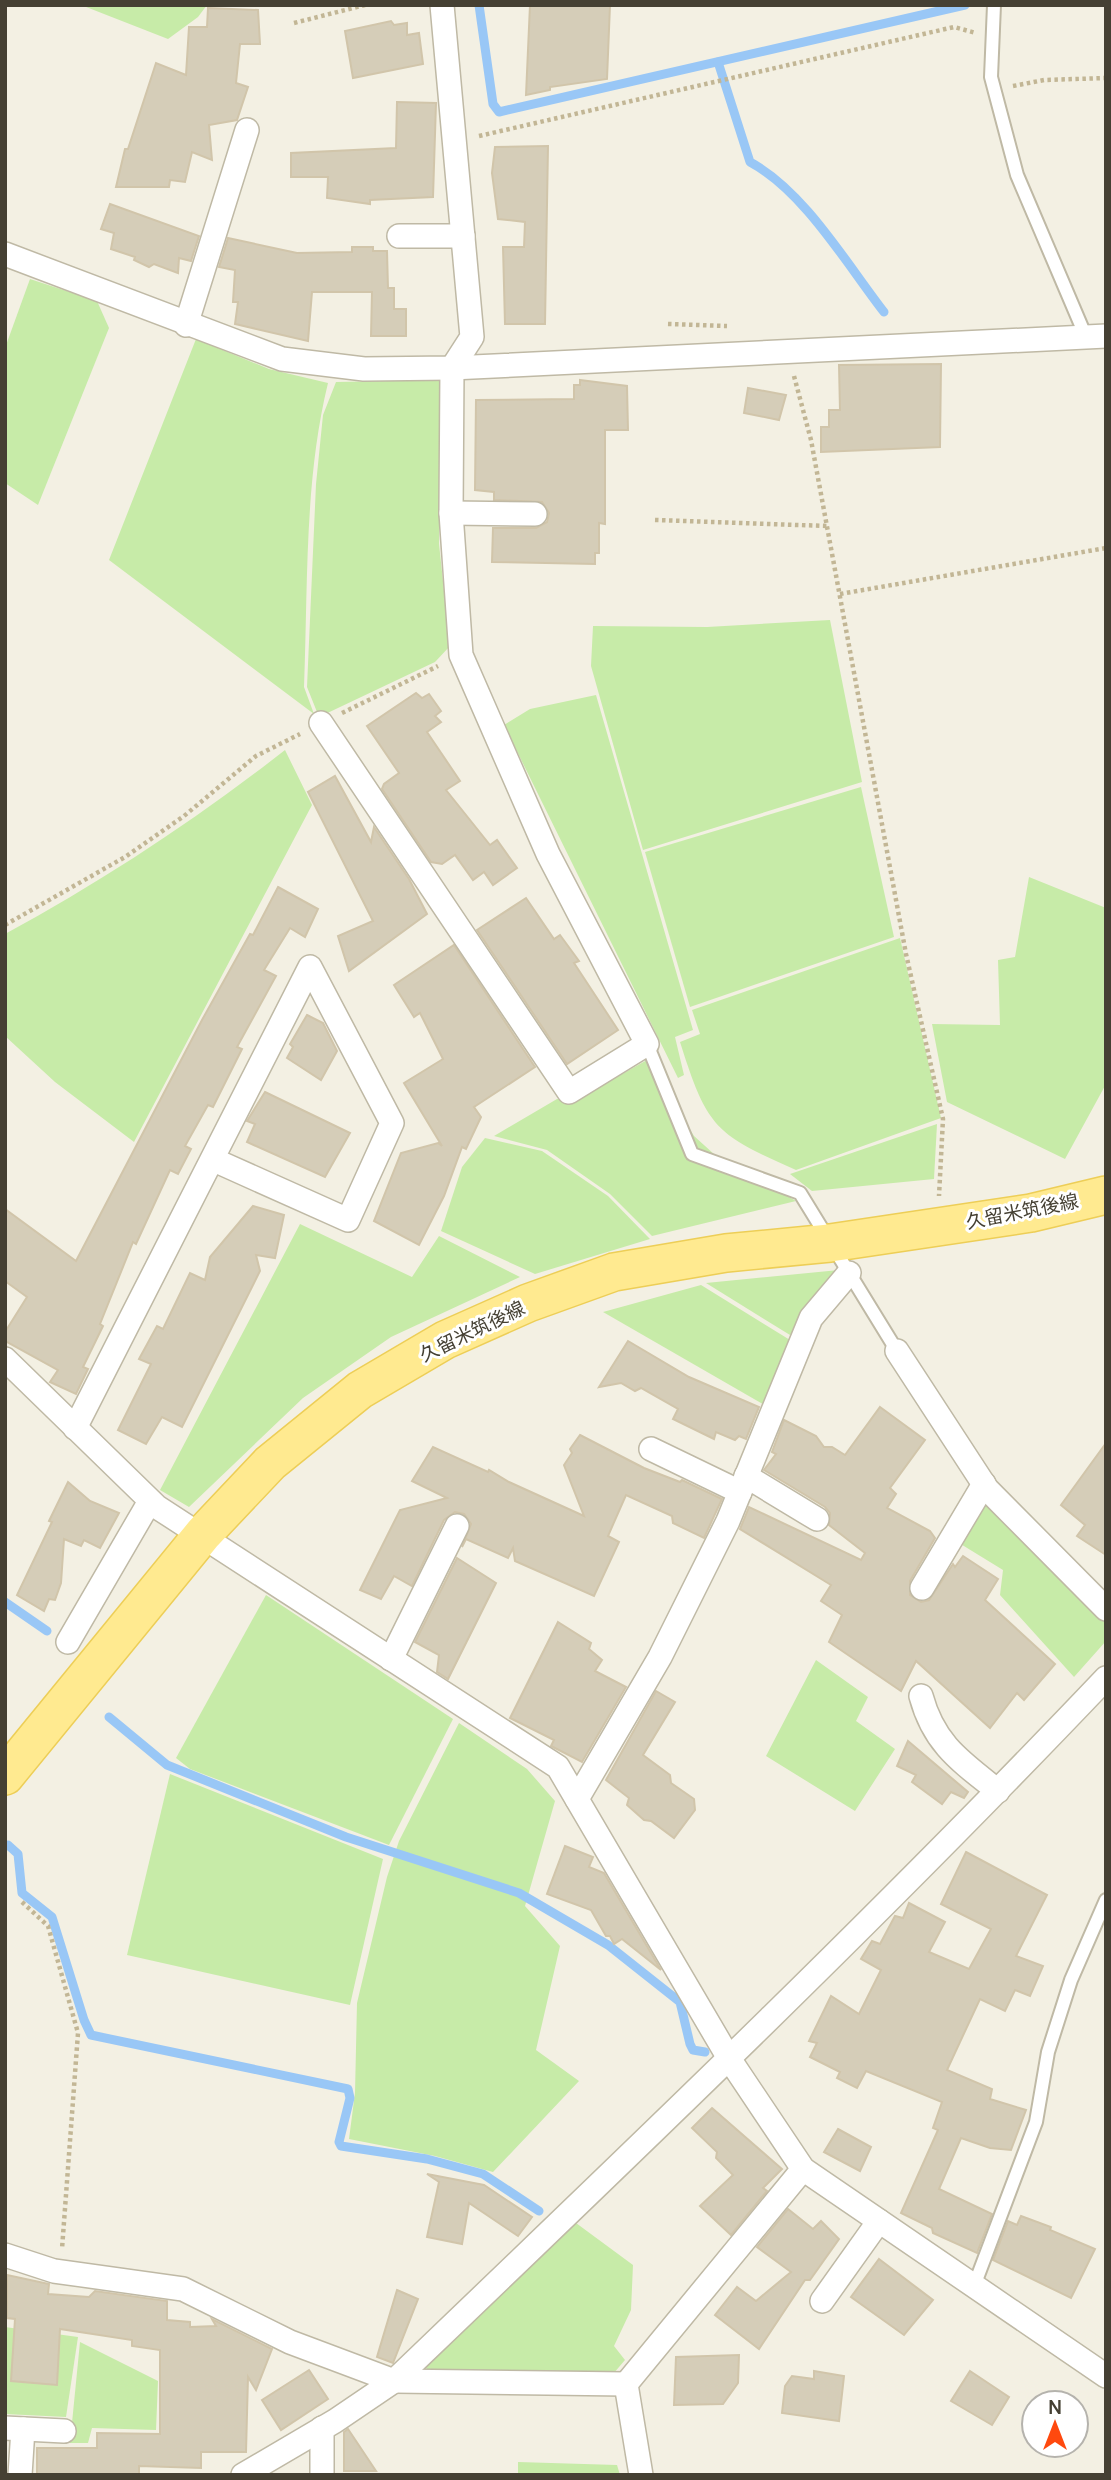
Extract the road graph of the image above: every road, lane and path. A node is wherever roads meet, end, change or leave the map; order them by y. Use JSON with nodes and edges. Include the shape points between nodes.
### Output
{"nodes":[{"id":1,"x":365,"y":5,"type":"edge"},
{"id":2,"x":442,"y":5,"type":"edge"},
{"id":3,"x":994,"y":5,"type":"edge"},
{"id":4,"x":295,"y":23,"type":"dead end"},
{"id":5,"x":993,"y":37,"type":"junction"},
{"id":6,"x":1106,"y":78,"type":"edge"},
{"id":7,"x":994,"y":89,"type":"junction"},
{"id":8,"x":247,"y":130,"type":"dead end"},
{"id":9,"x":454,"y":141,"type":"junction"},
{"id":10,"x":399,"y":236,"type":"dead end"},
{"id":11,"x":463,"y":236,"type":"junction"},
{"id":12,"x":5,"y":254,"type":"edge"},
{"id":13,"x":186,"y":325,"type":"junction"},
{"id":14,"x":1096,"y":337,"type":"edge"},
{"id":15,"x":787,"y":352,"type":"junction"},
{"id":16,"x":452,"y":368,"type":"junction"},
{"id":17,"x":451,"y":513,"type":"junction"},
{"id":18,"x":535,"y":514,"type":"dead end"},
{"id":19,"x":655,"y":520,"type":"dead end"},
{"id":20,"x":827,"y":526,"type":"junction"},
{"id":21,"x":1106,"y":548,"type":"edge"},
{"id":22,"x":840,"y":594,"type":"junction"},
{"id":23,"x":461,"y":655,"type":"junction"},
{"id":24,"x":321,"y":723,"type":"junction"},
{"id":25,"x":5,"y":925,"type":"edge"},
{"id":26,"x":647,"y":1044,"type":"junction"},
{"id":27,"x":214,"y":1160,"type":"junction"},
{"id":28,"x":1106,"y":1195,"type":"edge"},
{"id":29,"x":941,"y":1226,"type":"junction"},
{"id":30,"x":839,"y":1258,"type":"junction"},
{"id":31,"x":897,"y":1351,"type":"joint"},
{"id":32,"x":5,"y":1359,"type":"edge"},
{"id":33,"x":75,"y":1428,"type":"junction"},
{"id":34,"x":651,"y":1449,"type":"dead end"},
{"id":35,"x":743,"y":1484,"type":"junction"},
{"id":36,"x":984,"y":1484,"type":"junction"},
{"id":37,"x":150,"y":1501,"type":"junction"},
{"id":38,"x":817,"y":1519,"type":"dead end"},
{"id":39,"x":457,"y":1526,"type":"dead end"},
{"id":40,"x":203,"y":1534,"type":"junction"},
{"id":41,"x":922,"y":1588,"type":"dead end"},
{"id":42,"x":1106,"y":1609,"type":"edge"},
{"id":43,"x":68,"y":1642,"type":"dead end"},
{"id":44,"x":391,"y":1659,"type":"junction"},
{"id":45,"x":1106,"y":1678,"type":"edge"},
{"id":46,"x":921,"y":1696,"type":"dead end"},
{"id":47,"x":5,"y":1776,"type":"edge"},
{"id":48,"x":998,"y":1791,"type":"junction"},
{"id":49,"x":578,"y":1799,"type":"junction"},
{"id":50,"x":1106,"y":1900,"type":"edge"},
{"id":51,"x":22,"y":1902,"type":"dead end"},
{"id":52,"x":730,"y":2060,"type":"junction"},
{"id":53,"x":803,"y":2169,"type":"junction"},
{"id":54,"x":879,"y":2221,"type":"junction"},
{"id":55,"x":5,"y":2255,"type":"edge"},
{"id":56,"x":60,"y":2272,"type":"junction"},
{"id":57,"x":974,"y":2286,"type":"junction"},
{"id":58,"x":822,"y":2301,"type":"dead end"},
{"id":59,"x":1106,"y":2376,"type":"edge"},
{"id":60,"x":394,"y":2381,"type":"junction"},
{"id":61,"x":626,"y":2384,"type":"junction"},
{"id":62,"x":14,"y":2428,"type":"edge"},
{"id":63,"x":322,"y":2428,"type":"junction"},
{"id":64,"x":64,"y":2431,"type":"dead end"},
{"id":65,"x":20,"y":2475,"type":"edge"},
{"id":66,"x":243,"y":2475,"type":"edge"},
{"id":67,"x":323,"y":2475,"type":"edge"},
{"id":68,"x":641,"y":2475,"type":"edge"}],
"edges":[{"from":1,"to":4,"type":"path"},
{"from":2,"to":9,"type":"street"},
{"from":3,"to":5,"type":"lane"},
{"from":5,"to":7,"type":"lane"},
{"from":5,"to":9,"type":"path","via":[[954,27]]},
{"from":6,"to":7,"type":"path","via":[[1044,80]]},
{"from":7,"to":14,"type":"lane","via":[[1017,175]]},
{"from":8,"to":13,"type":"street"},
{"from":9,"to":11,"type":"street"},
{"from":10,"to":11,"type":"street"},
{"from":11,"to":16,"type":"street","via":[[472,337]]},
{"from":12,"to":13,"type":"street"},
{"from":13,"to":16,"type":"street","via":[[282,359],[363,369]]},
{"from":14,"to":15,"type":"street"},
{"from":15,"to":16,"type":"street"},
{"from":15,"to":20,"type":"path","via":[[811,440]]},
{"from":16,"to":17,"type":"street"},
{"from":17,"to":18,"type":"street"},
{"from":17,"to":23,"type":"street"},
{"from":19,"to":20,"type":"path"},
{"from":20,"to":22,"type":"path"},
{"from":21,"to":22,"type":"path"},
{"from":22,"to":29,"type":"path","via":[[906,954],[943,1119]]},
{"from":23,"to":24,"type":"path"},
{"from":23,"to":26,"type":"street","via":[[548,854]]},
{"from":24,"to":25,"type":"path","via":[[256,756],[184,816],[125,857]]},
{"from":24,"to":26,"type":"street","via":[[569,1092]]},
{"from":26,"to":30,"type":"lane","via":[[692,1154],[800,1193]]},
{"from":27,"to":27,"type":"street","via":[[280,1027],[310,967],[392,1123],[348,1220]]},
{"from":27,"to":33,"type":"street"},
{"from":28,"to":29,"type":"main road","name":"久留米筑後線","via":[[1031,1213]]},
{"from":29,"to":30,"type":"main road","name":"久留米筑後線"},
{"from":30,"to":31,"type":"lane"},
{"from":30,"to":35,"type":"street"},
{"from":30,"to":40,"type":"main road","name":"久留米筑後線","via":[[726,1253],[614,1272],[528,1303],[445,1340],[360,1390],[270,1463]]},
{"from":31,"to":36,"type":"street"},
{"from":32,"to":33,"type":"street"},
{"from":33,"to":37,"type":"street"},
{"from":34,"to":35,"type":"street"},
{"from":35,"to":38,"type":"street"},
{"from":35,"to":49,"type":"street","via":[[660,1657]]},
{"from":36,"to":41,"type":"street"},
{"from":36,"to":42,"type":"street"},
{"from":37,"to":40,"type":"street"},
{"from":37,"to":43,"type":"street"},
{"from":39,"to":44,"type":"street"},
{"from":40,"to":44,"type":"street"},
{"from":40,"to":47,"type":"main road","name":"久留米筑後線"},
{"from":44,"to":49,"type":"street","via":[[558,1767]]},
{"from":45,"to":48,"type":"street"},
{"from":46,"to":48,"type":"street","via":[[940,1741]]},
{"from":48,"to":52,"type":"street"},
{"from":49,"to":52,"type":"street"},
{"from":50,"to":57,"type":"lane","via":[[1071,1980],[1048,2052],[1036,2122]]},
{"from":51,"to":56,"type":"path","via":[[48,1926],[78,2032]]},
{"from":52,"to":53,"type":"street"},
{"from":52,"to":60,"type":"street"},
{"from":53,"to":54,"type":"street"},
{"from":53,"to":61,"type":"street"},
{"from":54,"to":57,"type":"street"},
{"from":54,"to":58,"type":"street"},
{"from":55,"to":56,"type":"street"},
{"from":56,"to":60,"type":"street","via":[[183,2288],[290,2342]]},
{"from":57,"to":59,"type":"street"},
{"from":60,"to":61,"type":"street"},
{"from":60,"to":63,"type":"street"},
{"from":61,"to":68,"type":"street"},
{"from":62,"to":64,"type":"street"},
{"from":62,"to":65,"type":"street"},
{"from":63,"to":66,"type":"street"},
{"from":63,"to":67,"type":"street"}]}
